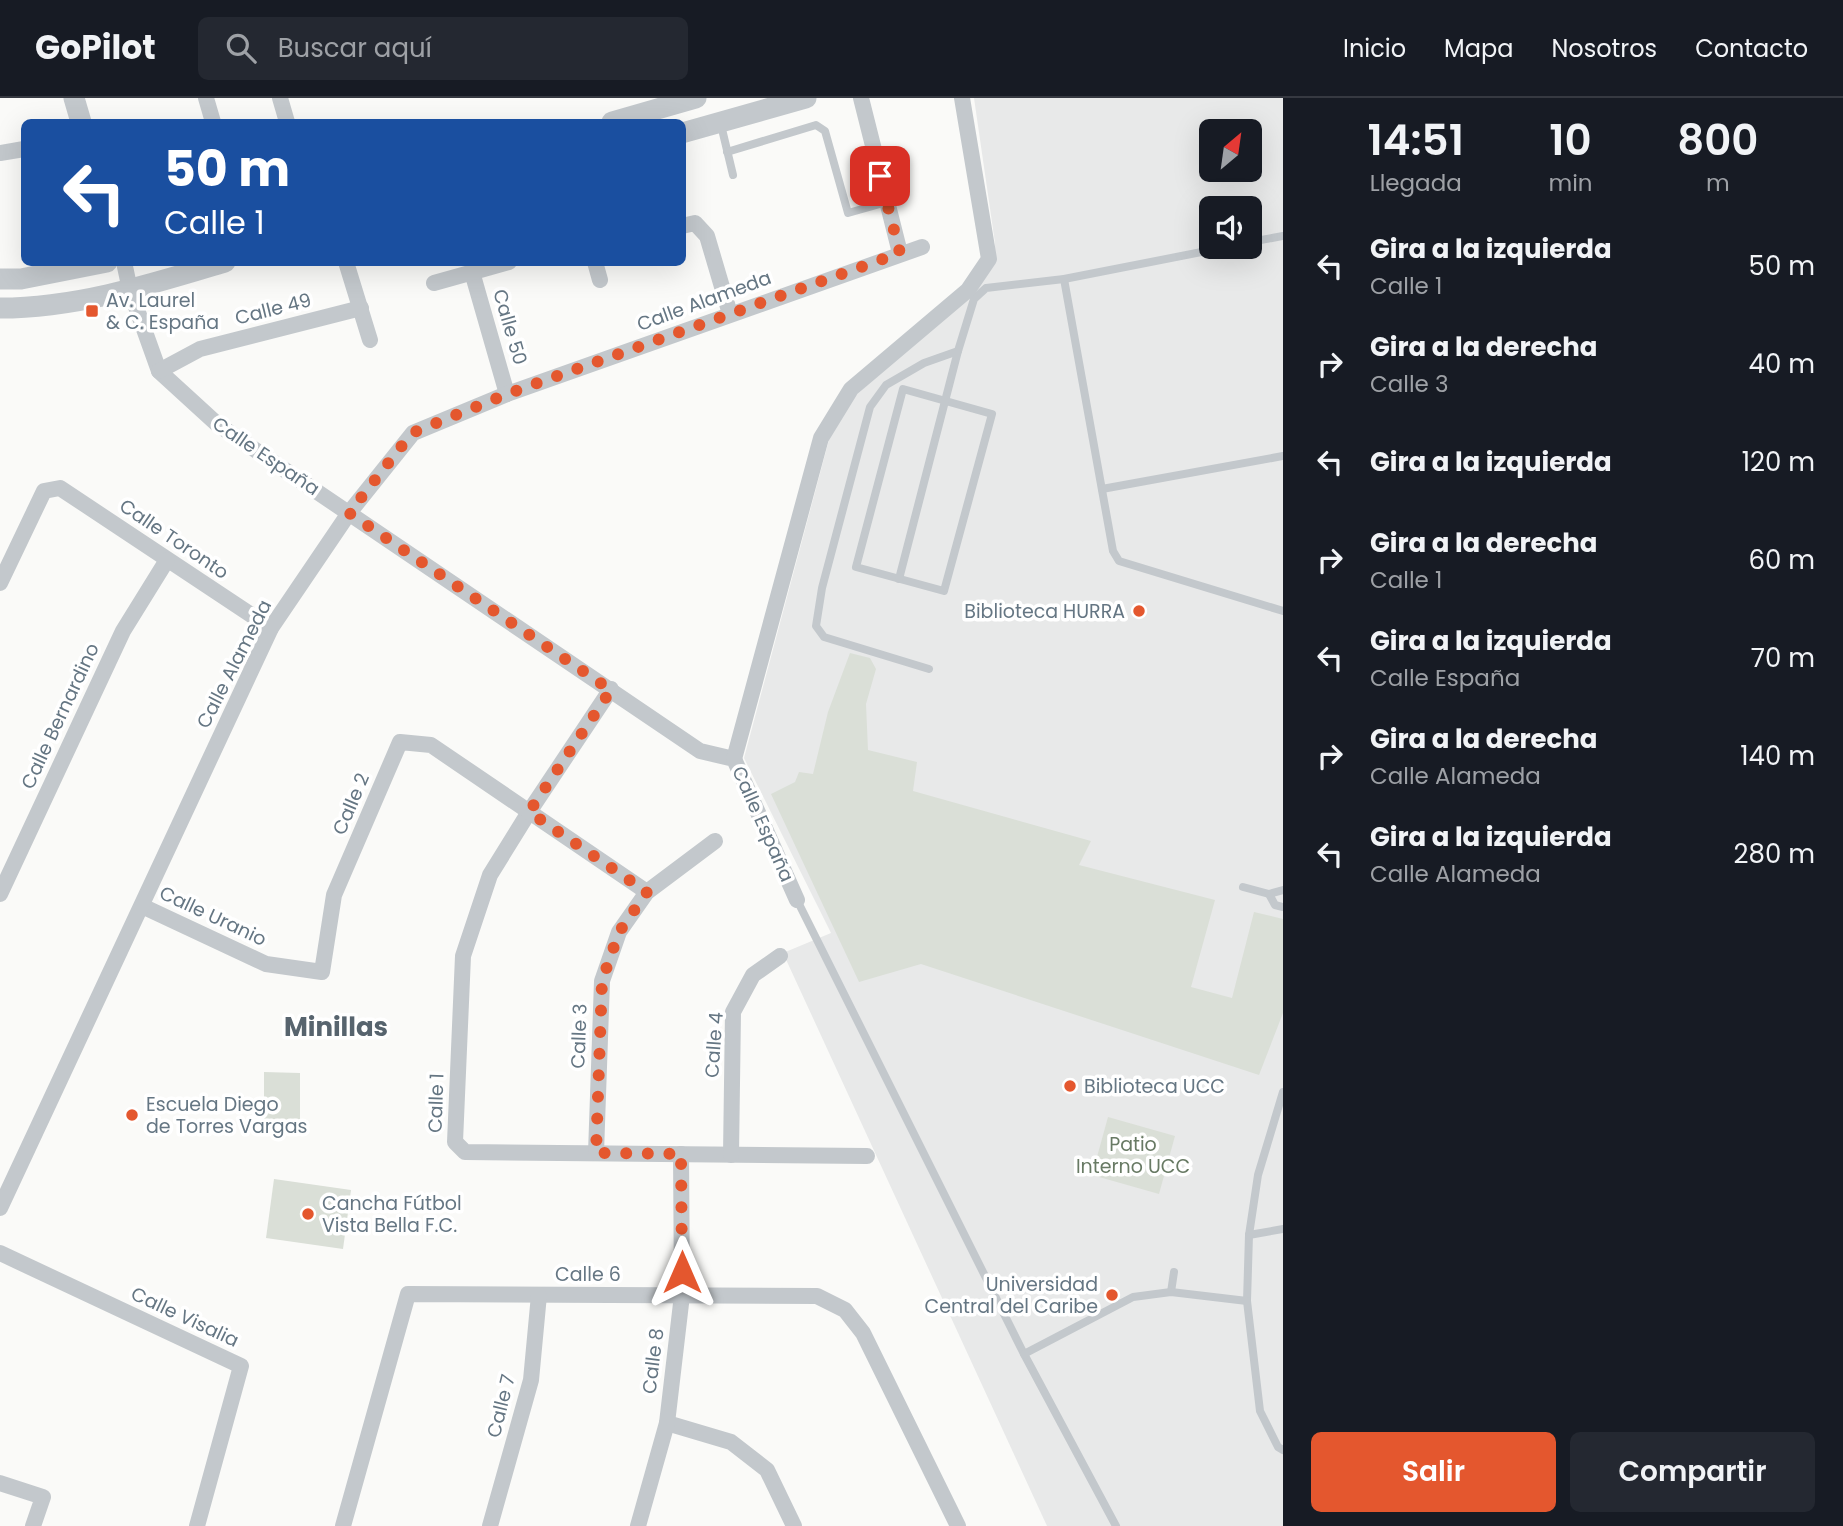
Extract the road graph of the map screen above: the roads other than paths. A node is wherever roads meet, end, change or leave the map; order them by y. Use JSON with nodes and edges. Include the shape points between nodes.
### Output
{"nodes":[{"id":1,"x":74,"y":98,"type":"edge"},
{"id":2,"x":206,"y":98,"type":"edge"},
{"id":3,"x":280,"y":98,"type":"edge"},
{"id":4,"x":696,"y":98,"type":"edge"},
{"id":5,"x":861,"y":98,"type":"edge"},
{"id":6,"x":962,"y":98,"type":"edge"},
{"id":7,"x":799,"y":99,"type":"edge"},
{"id":8,"x":80,"y":119,"type":"edge"},
{"id":9,"x":212,"y":119,"type":"edge"},
{"id":10,"x":286,"y":119,"type":"edge"},
{"id":11,"x":622,"y":119,"type":"edge"},
{"id":12,"x":720,"y":122,"type":"junction"},
{"id":13,"x":686,"y":132,"type":"edge"},
{"id":14,"x":21,"y":150,"type":"edge"},
{"id":15,"x":727,"y":152,"type":"junction"},
{"id":16,"x":0,"y":153,"type":"edge"},
{"id":17,"x":733,"y":175,"type":"dead end"},
{"id":18,"x":887,"y":202,"type":"junction"},
{"id":19,"x":686,"y":225,"type":"edge"},
{"id":20,"x":1283,"y":236,"type":"edge"},
{"id":21,"x":1262,"y":240,"type":"edge"},
{"id":22,"x":922,"y":247,"type":"dead end"},
{"id":23,"x":1199,"y":252,"type":"edge"},
{"id":24,"x":900,"y":253,"type":"junction"},
{"id":25,"x":87,"y":266,"type":"edge"},
{"id":26,"x":125,"y":266,"type":"edge"},
{"id":27,"x":211,"y":266,"type":"edge"},
{"id":28,"x":347,"y":266,"type":"edge"},
{"id":29,"x":494,"y":266,"type":"edge"},
{"id":30,"x":596,"y":266,"type":"edge"},
{"id":31,"x":472,"y":272,"type":"junction"},
{"id":32,"x":0,"y":279,"type":"edge"},
{"id":33,"x":1064,"y":279,"type":"junction"},
{"id":34,"x":600,"y":280,"type":"dead end"},
{"id":35,"x":434,"y":282,"type":"dead end"},
{"id":36,"x":130,"y":290,"type":"junction"},
{"id":37,"x":0,"y":308,"type":"edge"},
{"id":38,"x":361,"y":308,"type":"junction"},
{"id":39,"x":730,"y":314,"type":"junction"},
{"id":40,"x":370,"y":340,"type":"dead end"},
{"id":41,"x":958,"y":351,"type":"junction"},
{"id":42,"x":159,"y":371,"type":"junction"},
{"id":43,"x":507,"y":394,"type":"junction"},
{"id":44,"x":946,"y":400,"type":"junction"},
{"id":45,"x":1283,"y":456,"type":"edge"},
{"id":46,"x":1102,"y":489,"type":"junction"},
{"id":47,"x":349,"y":513,"type":"junction"},
{"id":48,"x":167,"y":560,"type":"junction"},
{"id":49,"x":899,"y":579,"type":"junction"},
{"id":50,"x":0,"y":583,"type":"edge"},
{"id":51,"x":1283,"y":611,"type":"edge"},
{"id":52,"x":271,"y":628,"type":"junction"},
{"id":53,"x":929,"y":669,"type":"dead end"},
{"id":54,"x":611,"y":690,"type":"junction"},
{"id":55,"x":734,"y":759,"type":"junction"},
{"id":56,"x":529,"y":812,"type":"junction"},
{"id":57,"x":715,"y":841,"type":"dead end"},
{"id":58,"x":1243,"y":887,"type":"dead end"},
{"id":59,"x":1283,"y":890,"type":"edge"},
{"id":60,"x":647,"y":892,"type":"junction"},
{"id":61,"x":0,"y":894,"type":"edge"},
{"id":62,"x":1269,"y":894,"type":"junction"},
{"id":63,"x":797,"y":900,"type":"joint"},
{"id":64,"x":142,"y":906,"type":"junction"},
{"id":65,"x":1283,"y":907,"type":"edge"},
{"id":66,"x":780,"y":956,"type":"dead end"},
{"id":67,"x":266,"y":964,"type":"joint"},
{"id":68,"x":1283,"y":1092,"type":"edge"},
{"id":69,"x":596,"y":1153,"type":"junction"},
{"id":70,"x":681,"y":1154,"type":"junction"},
{"id":71,"x":731,"y":1155,"type":"junction"},
{"id":72,"x":867,"y":1156,"type":"dead end"},
{"id":73,"x":0,"y":1208,"type":"edge"},
{"id":74,"x":1283,"y":1229,"type":"edge"},
{"id":75,"x":1249,"y":1235,"type":"junction"},
{"id":76,"x":0,"y":1253,"type":"edge"},
{"id":77,"x":1174,"y":1272,"type":"dead end"},
{"id":78,"x":1171,"y":1292,"type":"junction"},
{"id":79,"x":539,"y":1295,"type":"junction"},
{"id":80,"x":682,"y":1295,"type":"junction"},
{"id":81,"x":1247,"y":1301,"type":"junction"},
{"id":82,"x":1024,"y":1354,"type":"junction"},
{"id":83,"x":667,"y":1423,"type":"junction"},
{"id":84,"x":1283,"y":1450,"type":"edge"},
{"id":85,"x":0,"y":1483,"type":"edge"},
{"id":86,"x":33,"y":1526,"type":"edge"},
{"id":87,"x":197,"y":1526,"type":"edge"},
{"id":88,"x":343,"y":1526,"type":"edge"},
{"id":89,"x":490,"y":1526,"type":"edge"},
{"id":90,"x":638,"y":1526,"type":"edge"},
{"id":91,"x":794,"y":1526,"type":"edge"},
{"id":92,"x":958,"y":1526,"type":"edge"},
{"id":93,"x":1116,"y":1526,"type":"edge"}],
"edges":[{"from":1,"to":8,"type":"street"},
{"from":2,"to":9,"type":"street"},
{"from":3,"to":10,"type":"street"},
{"from":4,"to":11,"type":"street"},
{"from":5,"to":18,"type":"street"},
{"from":6,"to":55,"type":"street","via":[[989,259],[968,290],[851,389],[821,438]]},
{"from":7,"to":12,"type":"street"},
{"from":12,"to":13,"type":"street"},
{"from":12,"to":15,"type":"lane"},
{"from":14,"to":16,"type":"street"},
{"from":15,"to":17,"type":"lane"},
{"from":15,"to":18,"type":"lane","via":[[816,125],[825,131],[848,213]]},
{"from":18,"to":24,"type":"street"},
{"from":19,"to":39,"type":"street","via":[[695,223],[707,236]]},
{"from":20,"to":21,"type":"lane"},
{"from":22,"to":24,"type":"street","name":"Calle Alameda"},
{"from":23,"to":33,"type":"lane"},
{"from":24,"to":39,"type":"street","name":"Calle Alameda"},
{"from":25,"to":32,"type":"street"},
{"from":26,"to":36,"type":"street","name":"Calle España"},
{"from":27,"to":36,"type":"street"},
{"from":28,"to":38,"type":"street"},
{"from":29,"to":31,"type":"street"},
{"from":30,"to":34,"type":"street"},
{"from":31,"to":35,"type":"street"},
{"from":31,"to":43,"type":"street","name":"Calle 50"},
{"from":33,"to":41,"type":"lane","via":[[986,288],[974,299]]},
{"from":33,"to":46,"type":"lane"},
{"from":36,"to":37,"type":"street","via":[[32,308]]},
{"from":36,"to":42,"type":"street","name":"Calle España"},
{"from":38,"to":40,"type":"street"},
{"from":38,"to":42,"type":"street","name":"Calle 49","via":[[200,349]]},
{"from":39,"to":43,"type":"street","name":"Calle Alameda"},
{"from":41,"to":44,"type":"lane"},
{"from":41,"to":53,"type":"lane","via":[[924,363],[886,385],[870,407],[822,587],[816,626],[824,637]]},
{"from":42,"to":47,"type":"street","name":"Calle España","via":[[217,424]]},
{"from":43,"to":47,"type":"street","name":"Calle Alameda","via":[[412,433]]},
{"from":44,"to":49,"type":"lane"},
{"from":44,"to":49,"type":"lane","via":[[903,389],[856,567]]},
{"from":44,"to":49,"type":"lane","via":[[992,414],[944,591]]},
{"from":45,"to":46,"type":"lane"},
{"from":46,"to":51,"type":"lane","via":[[1113,551],[1119,561]]},
{"from":47,"to":52,"type":"street","name":"Calle Alameda"},
{"from":47,"to":54,"type":"street","name":"Calle España"},
{"from":48,"to":50,"type":"street","name":"Calle Toronto","via":[[60,488],[44,491]]},
{"from":48,"to":52,"type":"street","name":"Calle Toronto"},
{"from":48,"to":61,"type":"street","name":"Calle Bernardino","via":[[123,631]]},
{"from":52,"to":64,"type":"street","name":"Calle Alameda"},
{"from":54,"to":55,"type":"street","name":"Calle España","via":[[700,751]]},
{"from":54,"to":56,"type":"street","name":"Calle 1"},
{"from":55,"to":63,"type":"street","name":"Calle España"},
{"from":56,"to":60,"type":"street"},
{"from":56,"to":67,"type":"street","name":"Calle 2","via":[[430,745],[400,742],[334,895],[322,972]]},
{"from":56,"to":69,"type":"street","name":"Calle 1","via":[[490,875],[463,956],[455,1142],[465,1152]]},
{"from":57,"to":60,"type":"street","name":"Calle 3"},
{"from":58,"to":62,"type":"lane"},
{"from":59,"to":62,"type":"lane"},
{"from":60,"to":69,"type":"street","name":"Calle 3","via":[[619,932],[602,981]]},
{"from":62,"to":65,"type":"lane","via":[[1275,905]]},
{"from":63,"to":82,"type":"lane"},
{"from":64,"to":67,"type":"street","name":"Calle Uranio"},
{"from":64,"to":73,"type":"street","name":"Calle Alameda"},
{"from":66,"to":71,"type":"street","name":"Calle 4","via":[[753,975],[733,1013]]},
{"from":68,"to":75,"type":"lane","via":[[1258,1175]]},
{"from":69,"to":70,"type":"street","name":"Calle 1"},
{"from":70,"to":71,"type":"street","name":"Calle 1"},
{"from":70,"to":80,"type":"street","name":"Calle 8"},
{"from":71,"to":72,"type":"street","name":"Calle 1"},
{"from":74,"to":75,"type":"lane"},
{"from":75,"to":81,"type":"lane"},
{"from":76,"to":87,"type":"street","name":"Calle Visalia","via":[[241,1366]]},
{"from":77,"to":78,"type":"lane"},
{"from":78,"to":81,"type":"lane"},
{"from":78,"to":82,"type":"lane","via":[[1133,1297]]},
{"from":79,"to":80,"type":"street","name":"Calle 6"},
{"from":79,"to":88,"type":"street","name":"Calle 6","via":[[408,1294]]},
{"from":79,"to":89,"type":"street","name":"Calle 7","via":[[531,1380]]},
{"from":80,"to":83,"type":"street","name":"Calle 8"},
{"from":80,"to":92,"type":"street","name":"Calle 6","via":[[817,1296],[845,1310],[863,1333]]},
{"from":81,"to":84,"type":"lane","via":[[1260,1412]]},
{"from":82,"to":93,"type":"lane"},
{"from":83,"to":90,"type":"street","name":"Calle 8"},
{"from":83,"to":91,"type":"street","via":[[731,1442],[766,1470]]},
{"from":85,"to":86,"type":"street","via":[[43,1497]]}]}
